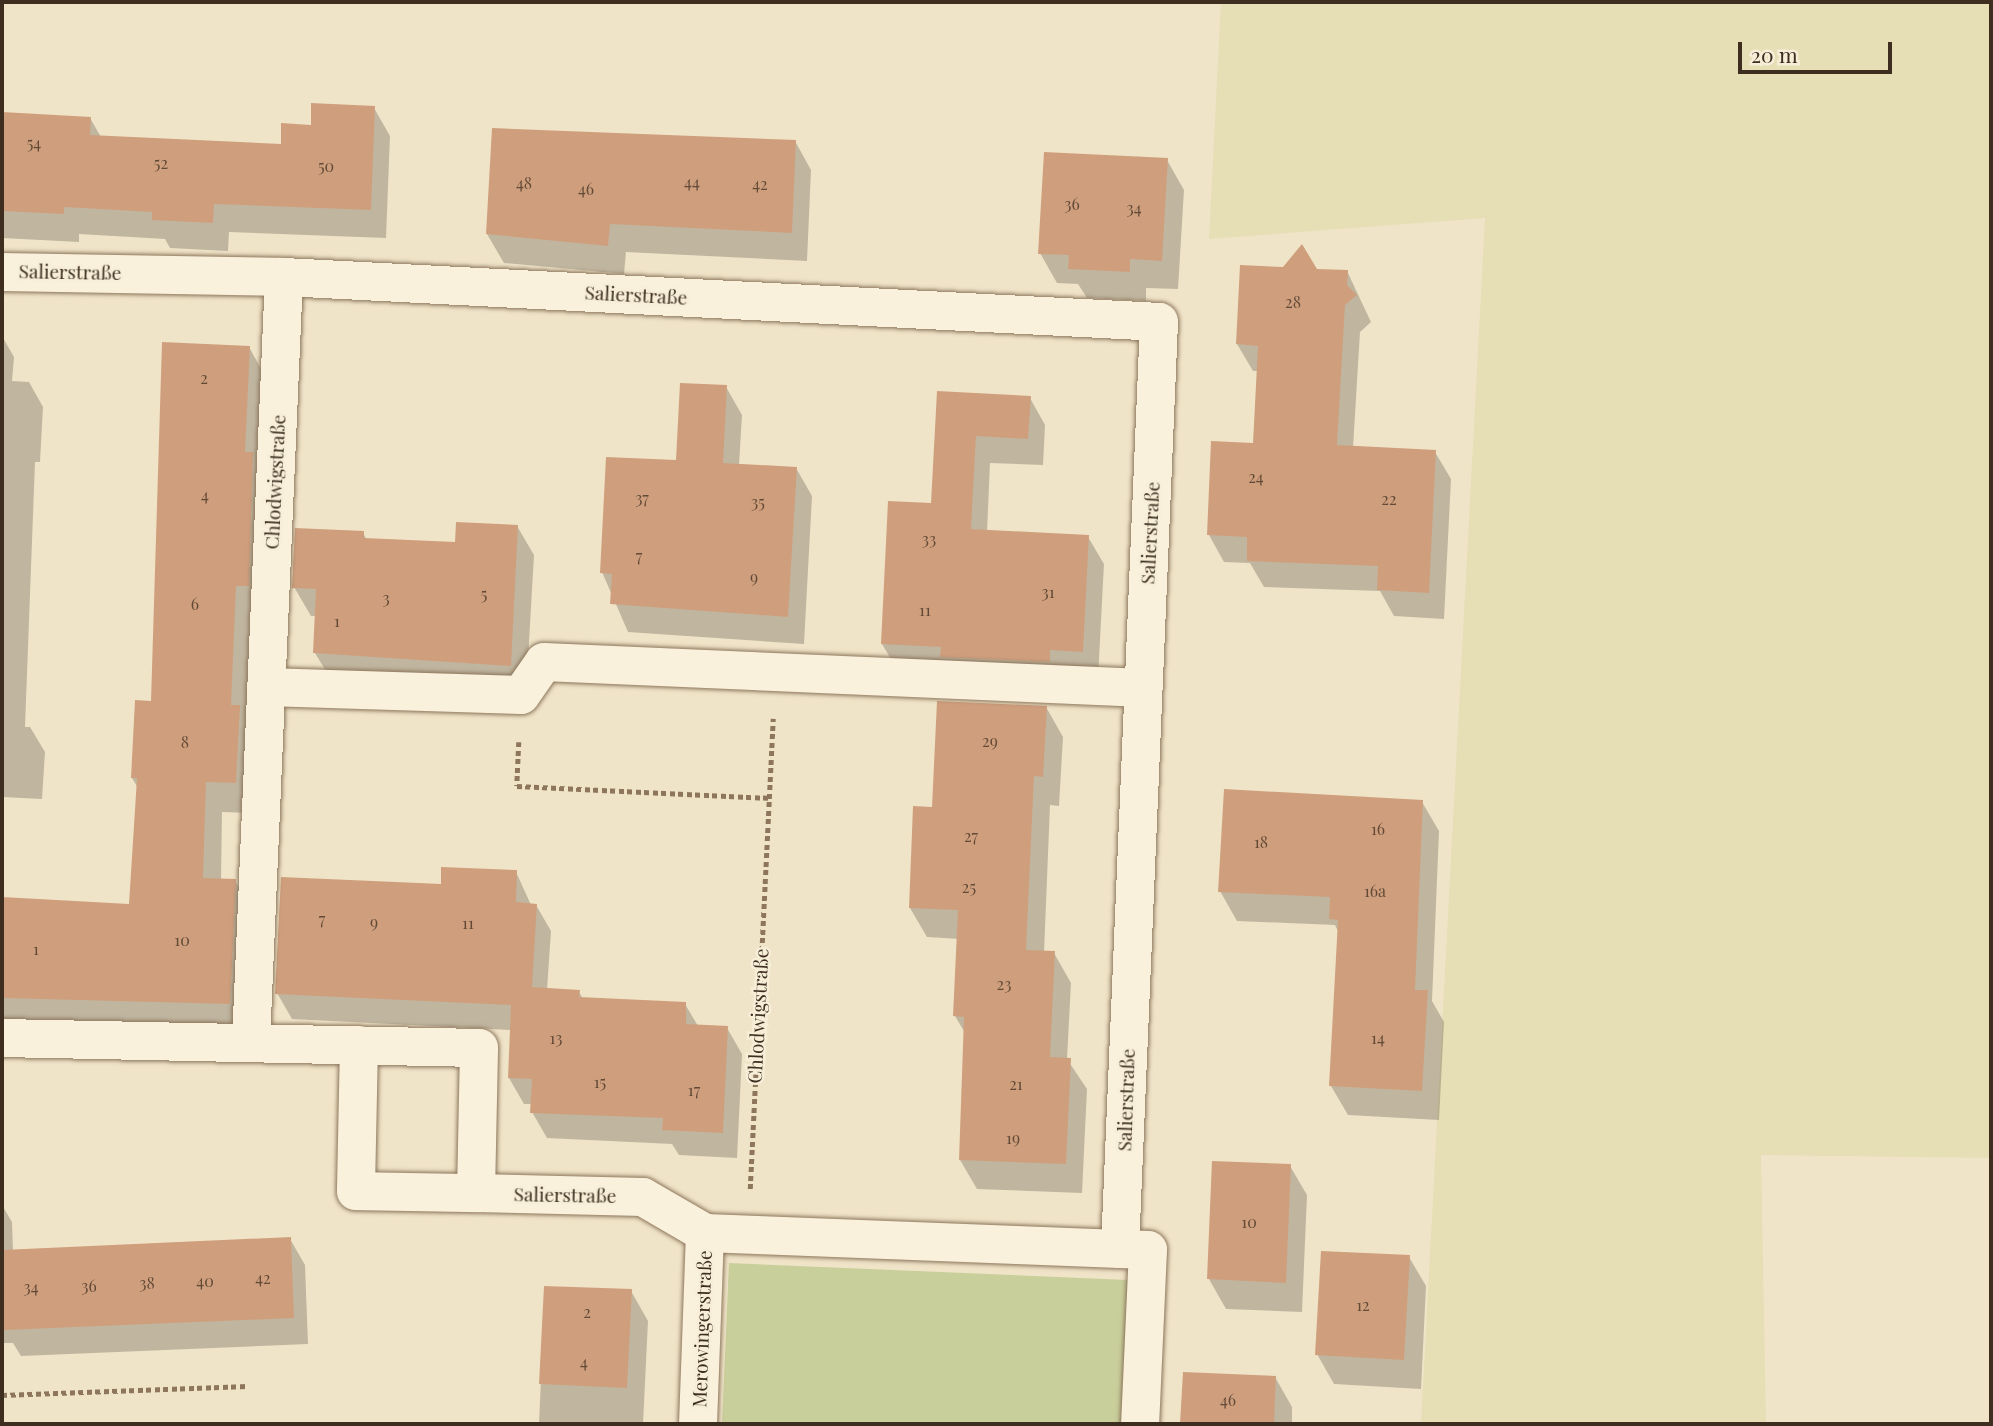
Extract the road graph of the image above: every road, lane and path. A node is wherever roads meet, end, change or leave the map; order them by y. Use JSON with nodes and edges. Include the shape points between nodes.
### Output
{"nodes":[{"id":1,"x":2,"y":272,"type":"edge"},
{"id":2,"x":284,"y":277,"type":"junction"},
{"id":3,"x":775,"y":672,"type":"junction"},
{"id":4,"x":266,"y":687,"type":"junction"},
{"id":5,"x":1143,"y":688,"type":"junction"},
{"id":6,"x":521,"y":695,"type":"junction"},
{"id":7,"x":769,"y":798,"type":"junction"},
{"id":8,"x":2,"y":1038,"type":"edge"},
{"id":9,"x":251,"y":1042,"type":"junction"},
{"id":10,"x":359,"y":1045,"type":"junction"},
{"id":11,"x":475,"y":1193,"type":"junction"},
{"id":12,"x":705,"y":1233,"type":"junction"},
{"id":13,"x":747,"y":1235,"type":"junction"},
{"id":14,"x":1120,"y":1249,"type":"junction"},
{"id":15,"x":248,"y":1386,"type":"dead end"},
{"id":16,"x":2,"y":1395,"type":"edge"},
{"id":17,"x":698,"y":1424,"type":"edge"},
{"id":18,"x":1140,"y":1424,"type":"edge"}],
"edges":[{"from":1,"to":2,"type":"street","name":"Salierstraße"},
{"from":2,"to":4,"type":"street","name":"Chlodwigstraße"},
{"from":2,"to":5,"type":"street","name":"Salierstraße","via":[[1159,322]]},
{"from":3,"to":5,"type":"street"},
{"from":3,"to":6,"type":"street","via":[[544,662]]},
{"from":3,"to":7,"type":"path","name":"Chlodwigstraße"},
{"from":4,"to":6,"type":"street"},
{"from":4,"to":9,"type":"street","name":"Chlodwigstraße"},
{"from":5,"to":14,"type":"street","name":"Salierstraße"},
{"from":6,"to":7,"type":"path","via":[[517,786]]},
{"from":7,"to":13,"type":"path","name":"Chlodwigstraße"},
{"from":8,"to":9,"type":"street"},
{"from":9,"to":10,"type":"street"},
{"from":10,"to":11,"type":"street","name":"Salierstraße","via":[[356,1191]]},
{"from":10,"to":11,"type":"street","via":[[479,1048]]},
{"from":11,"to":12,"type":"street","name":"Salierstraße","via":[[643,1197]]},
{"from":12,"to":13,"type":"street","name":"Salierstraße"},
{"from":12,"to":17,"type":"street","name":"Merowingerstraße"},
{"from":13,"to":14,"type":"street","name":"Salierstraße"},
{"from":14,"to":18,"type":"street","via":[[1148,1250]]},
{"from":15,"to":16,"type":"path"}]}
